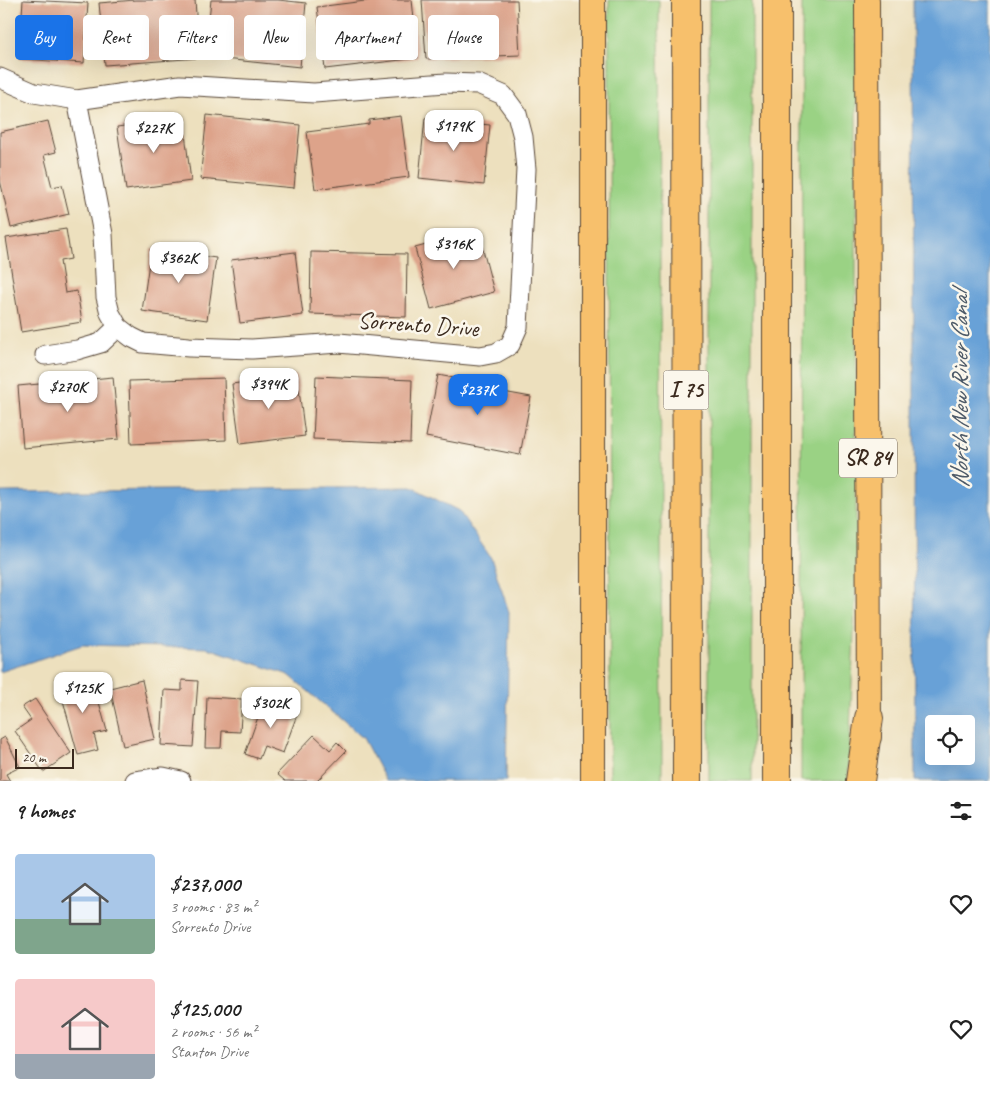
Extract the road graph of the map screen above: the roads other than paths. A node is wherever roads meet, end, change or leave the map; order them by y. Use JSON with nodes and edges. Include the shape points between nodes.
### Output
{"nodes":[{"id":1,"x":593,"y":0,"type":"edge"},
{"id":2,"x":686,"y":0,"type":"edge"},
{"id":3,"x":776,"y":0,"type":"edge"},
{"id":4,"x":867,"y":0,"type":"edge"},
{"id":5,"x":0,"y":78,"type":"edge"},
{"id":6,"x":78,"y":100,"type":"junction"},
{"id":7,"x":118,"y":327,"type":"junction"},
{"id":8,"x":45,"y":355,"type":"dead end"},
{"id":9,"x":869,"y":718,"type":"junction"},
{"id":10,"x":135,"y":781,"type":"edge"},
{"id":11,"x":180,"y":781,"type":"edge"},
{"id":12,"x":593,"y":781,"type":"edge"},
{"id":13,"x":687,"y":781,"type":"edge"},
{"id":14,"x":777,"y":781,"type":"edge"},
{"id":15,"x":860,"y":781,"type":"edge"},
{"id":16,"x":869,"y":781,"type":"edge"}],
"edges":[{"from":1,"to":12,"type":"main road"},
{"from":2,"to":13,"type":"highway","number":"I 75"},
{"from":3,"to":14,"type":"highway"},
{"from":4,"to":9,"type":"main road","number":"SR 84"},
{"from":5,"to":6,"type":"street","name":"Sorrento Drive","via":[[34,93]]},
{"from":6,"to":7,"type":"street","via":[[103,234],[106,297]]},
{"from":6,"to":7,"type":"street","name":"Sorrento Drive","via":[[180,84],[314,93],[478,84],[504,95],[517,114],[523,137],[526,169],[518,327],[510,345],[496,353],[480,356],[338,343],[252,349],[180,346],[143,343]]},
{"from":7,"to":8,"type":"street","via":[[101,343]]},
{"from":9,"to":15,"type":"highway"},
{"from":9,"to":16,"type":"main road","number":"SR 84"},
{"from":10,"to":11,"type":"street","via":[[163,778]]}]}
